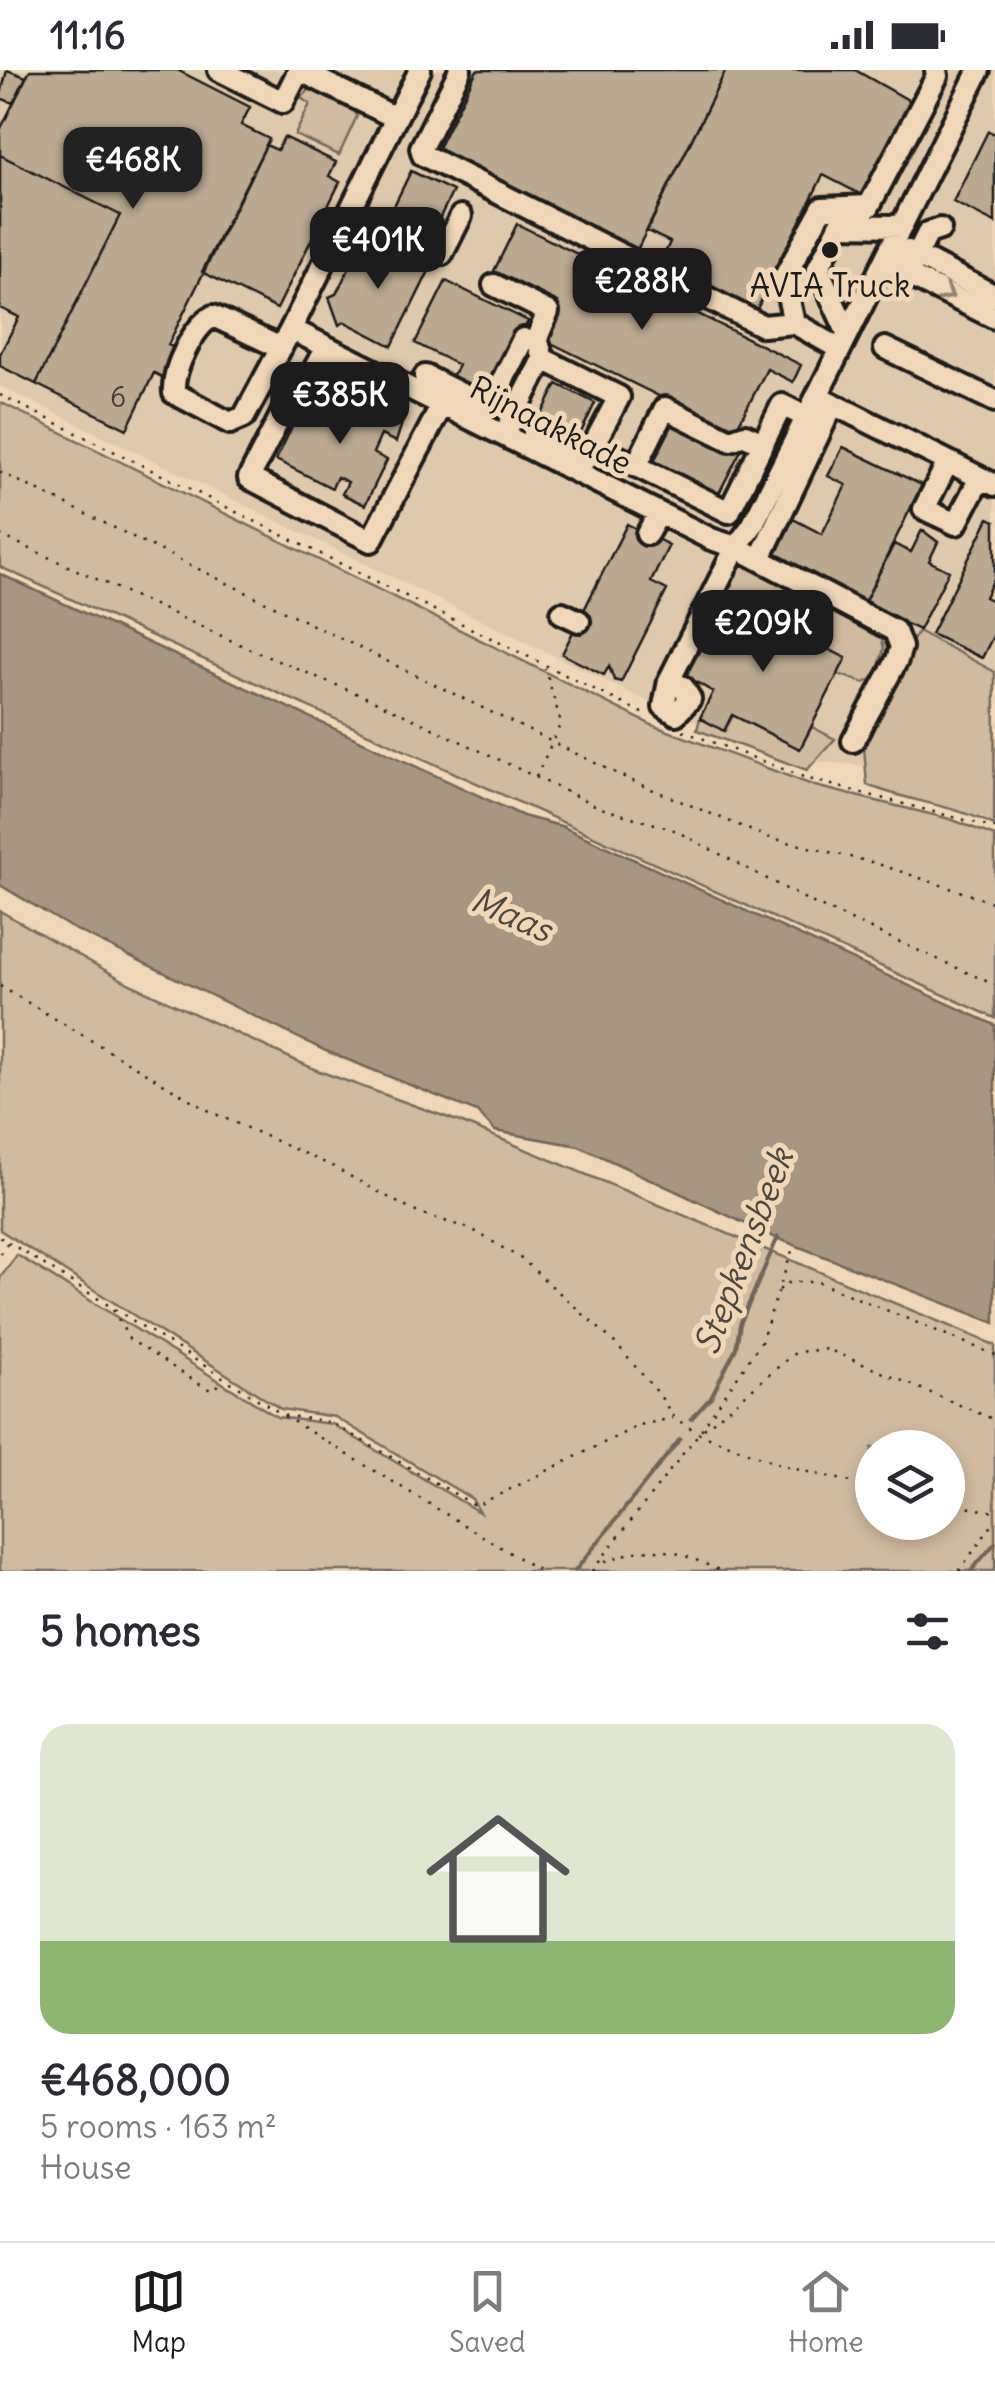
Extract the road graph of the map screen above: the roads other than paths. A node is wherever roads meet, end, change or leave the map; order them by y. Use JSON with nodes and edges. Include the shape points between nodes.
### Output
{"nodes":[{"id":1,"x":218,"y":70,"type":"edge"},
{"id":2,"x":299,"y":70,"type":"edge"},
{"id":3,"x":420,"y":70,"type":"edge"},
{"id":4,"x":460,"y":70,"type":"edge"},
{"id":5,"x":936,"y":70,"type":"edge"},
{"id":6,"x":979,"y":70,"type":"edge"},
{"id":7,"x":918,"y":114,"type":"junction"},
{"id":8,"x":396,"y":118,"type":"junction"},
{"id":9,"x":950,"y":128,"type":"junction"},
{"id":10,"x":351,"y":210,"type":"junction"},
{"id":11,"x":461,"y":216,"type":"dead end"},
{"id":12,"x":902,"y":226,"type":"junction"},
{"id":13,"x":940,"y":228,"type":"dead end"},
{"id":14,"x":888,"y":252,"type":"junction"},
{"id":15,"x":912,"y":265,"type":"junction"},
{"id":16,"x":494,"y":285,"type":"dead end"},
{"id":17,"x":995,"y":296,"type":"edge"},
{"id":18,"x":995,"y":318,"type":"edge"},
{"id":19,"x":794,"y":324,"type":"junction"},
{"id":20,"x":286,"y":338,"type":"junction"},
{"id":21,"x":523,"y":339,"type":"dead end"},
{"id":22,"x":844,"y":342,"type":"junction"},
{"id":23,"x":326,"y":348,"type":"junction"},
{"id":24,"x":885,"y":348,"type":"dead end"},
{"id":25,"x":543,"y":359,"type":"junction"},
{"id":26,"x":425,"y":376,"type":"junction"},
{"id":27,"x":825,"y":400,"type":"junction"},
{"id":28,"x":995,"y":400,"type":"edge"},
{"id":29,"x":442,"y":405,"type":"junction"},
{"id":30,"x":806,"y":417,"type":"junction"},
{"id":31,"x":534,"y":433,"type":"dead end"},
{"id":32,"x":504,"y":436,"type":"junction"},
{"id":33,"x":764,"y":443,"type":"junction"},
{"id":34,"x":586,"y":459,"type":"junction"},
{"id":35,"x":948,"y":462,"type":"junction"},
{"id":36,"x":643,"y":470,"type":"junction"},
{"id":37,"x":988,"y":481,"type":"edge"},
{"id":38,"x":636,"y":501,"type":"junction"},
{"id":39,"x":659,"y":513,"type":"junction"},
{"id":40,"x":647,"y":534,"type":"dead end"},
{"id":41,"x":736,"y":546,"type":"junction"},
{"id":42,"x":764,"y":550,"type":"dead end"},
{"id":43,"x":669,"y":681,"type":"dead end"},
{"id":44,"x":853,"y":740,"type":"dead end"}],
"edges":[{"from":1,"to":2,"type":"street","via":[[283,102]]},
{"from":2,"to":8,"type":"street"},
{"from":3,"to":8,"type":"street"},
{"from":4,"to":19,"type":"street","via":[[423,155],[763,326]]},
{"from":5,"to":7,"type":"street"},
{"from":6,"to":9,"type":"street"},
{"from":7,"to":9,"type":"street"},
{"from":7,"to":19,"type":"street","via":[[870,206],[822,208],[784,278]]},
{"from":8,"to":10,"type":"street"},
{"from":9,"to":12,"type":"street"},
{"from":10,"to":11,"type":"street","via":[[442,254]]},
{"from":10,"to":20,"type":"street"},
{"from":12,"to":14,"type":"street"},
{"from":12,"to":22,"type":"street","via":[[840,225],[818,269]]},
{"from":13,"to":15,"type":"street","via":[[928,233]]},
{"from":14,"to":15,"type":"street"},
{"from":14,"to":22,"type":"street"},
{"from":15,"to":17,"type":"street"},
{"from":15,"to":18,"type":"street","one_way":true},
{"from":16,"to":25,"type":"street","via":[[548,312],[536,338]]},
{"from":19,"to":22,"type":"street"},
{"from":20,"to":20,"type":"street","name":"Rijnaakkade","via":[[237,423],[174,392],[174,376],[213,316]]},
{"from":20,"to":23,"type":"street","name":"Rijnaakkade"},
{"from":21,"to":26,"type":"street","via":[[489,408]]},
{"from":22,"to":27,"type":"street"},
{"from":23,"to":26,"type":"street","name":"Rijnaakkade"},
{"from":23,"to":29,"type":"street","via":[[308,380],[295,388],[249,478],[371,541]]},
{"from":24,"to":28,"type":"street"},
{"from":25,"to":32,"type":"street"},
{"from":25,"to":34,"type":"street","via":[[620,397]]},
{"from":26,"to":29,"type":"street","name":"Rijnaakkade"},
{"from":27,"to":30,"type":"street"},
{"from":27,"to":35,"type":"street"},
{"from":27,"to":42,"type":"street"},
{"from":29,"to":32,"type":"street","name":"Rijnaakkade"},
{"from":30,"to":33,"type":"street","via":[[782,405]]},
{"from":30,"to":41,"type":"street"},
{"from":31,"to":34,"type":"street"},
{"from":32,"to":34,"type":"street","name":"Rijnaakkade"},
{"from":33,"to":36,"type":"street","via":[[729,512]]},
{"from":33,"to":36,"type":"street","via":[[746,435],[730,440],[665,408]]},
{"from":34,"to":36,"type":"street"},
{"from":34,"to":38,"type":"street","name":"Rijnaakkade"},
{"from":35,"to":37,"type":"street"},
{"from":35,"to":37,"type":"street","via":[[924,509],[956,524]]},
{"from":36,"to":38,"type":"street"},
{"from":38,"to":39,"type":"street","name":"Rijnaakkade"},
{"from":39,"to":40,"type":"street"},
{"from":39,"to":41,"type":"street","name":"Rijnaakkade"},
{"from":41,"to":43,"type":"street"},
{"from":41,"to":44,"type":"street","name":"Rijnaakkade","via":[[895,631],[897,660]]}]}
